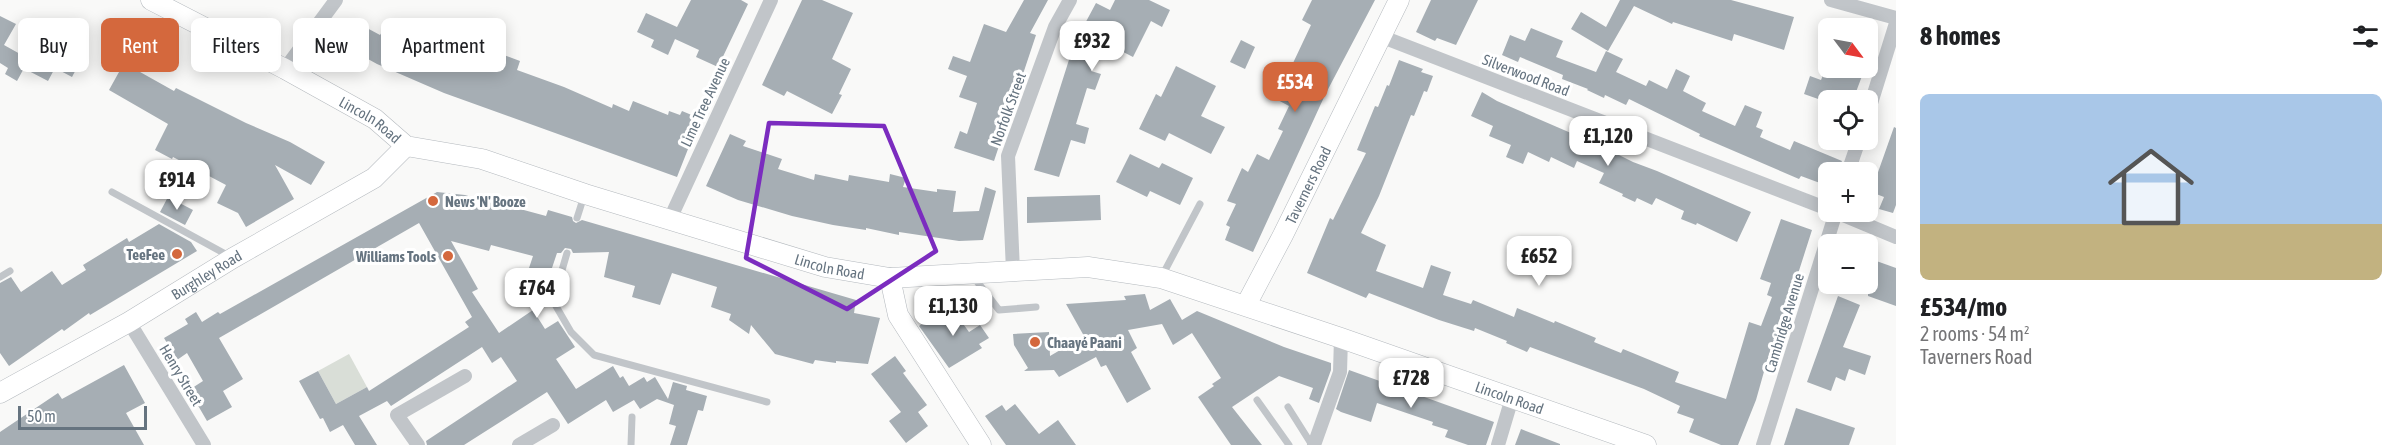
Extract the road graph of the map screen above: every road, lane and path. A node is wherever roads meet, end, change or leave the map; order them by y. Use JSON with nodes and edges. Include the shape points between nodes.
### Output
{"nodes":[{"id":1,"x":151,"y":0,"type":"edge"},
{"id":2,"x":336,"y":0,"type":"edge"},
{"id":3,"x":771,"y":0,"type":"edge"},
{"id":4,"x":1070,"y":0,"type":"edge"},
{"id":5,"x":1399,"y":0,"type":"edge"},
{"id":6,"x":1831,"y":0,"type":"edge"},
{"id":7,"x":1896,"y":18,"type":"edge"},
{"id":8,"x":1896,"y":23,"type":"edge"},
{"id":9,"x":1380,"y":36,"type":"junction"},
{"id":10,"x":285,"y":69,"type":"junction"},
{"id":11,"x":1875,"y":90,"type":"edge"},
{"id":12,"x":405,"y":146,"type":"junction"},
{"id":13,"x":112,"y":192,"type":"dead end"},
{"id":14,"x":585,"y":194,"type":"junction"},
{"id":15,"x":1200,"y":204,"type":"dead end"},
{"id":16,"x":1818,"y":205,"type":"edge"},
{"id":17,"x":577,"y":218,"type":"dead end"},
{"id":18,"x":670,"y":219,"type":"junction"},
{"id":19,"x":1833,"y":222,"type":"edge"},
{"id":20,"x":1860,"y":222,"type":"edge"},
{"id":21,"x":1896,"y":237,"type":"edge"},
{"id":22,"x":567,"y":253,"type":"dead end"},
{"id":23,"x":233,"y":258,"type":"junction"},
{"id":24,"x":10,"y":271,"type":"dead end"},
{"id":25,"x":1013,"y":271,"type":"junction"},
{"id":26,"x":970,"y":273,"type":"junction"},
{"id":27,"x":0,"y":277,"type":"edge"},
{"id":28,"x":890,"y":278,"type":"junction"},
{"id":29,"x":1161,"y":278,"type":"junction"},
{"id":30,"x":1246,"y":305,"type":"junction"},
{"id":31,"x":1036,"y":308,"type":"dead end"},
{"id":32,"x":129,"y":322,"type":"junction"},
{"id":33,"x":1341,"y":338,"type":"junction"},
{"id":34,"x":465,"y":376,"type":"dead end"},
{"id":35,"x":1,"y":390,"type":"edge"},
{"id":36,"x":1512,"y":398,"type":"junction"},
{"id":37,"x":1257,"y":400,"type":"dead end"},
{"id":38,"x":767,"y":402,"type":"dead end"},
{"id":39,"x":1288,"y":407,"type":"dead end"},
{"id":40,"x":632,"y":417,"type":"dead end"},
{"id":41,"x":553,"y":425,"type":"dead end"},
{"id":42,"x":204,"y":445,"type":"edge"},
{"id":43,"x":418,"y":445,"type":"edge"},
{"id":44,"x":519,"y":445,"type":"edge"},
{"id":45,"x":631,"y":445,"type":"edge"},
{"id":46,"x":981,"y":445,"type":"edge"},
{"id":47,"x":1289,"y":445,"type":"edge"},
{"id":48,"x":1313,"y":445,"type":"edge"},
{"id":49,"x":1498,"y":445,"type":"edge"},
{"id":50,"x":1646,"y":445,"type":"edge"},
{"id":51,"x":1763,"y":445,"type":"edge"}],
"edges":[{"from":1,"to":10,"type":"street","name":"Lincoln Road"},
{"from":2,"to":10,"type":"street"},
{"from":3,"to":18,"type":"street","name":"Lime Tree Avenue"},
{"from":4,"to":25,"type":"street","name":"Norfolk Street","via":[[1055,27],[1008,156]]},
{"from":5,"to":9,"type":"street","name":"Taverners Road"},
{"from":6,"to":7,"type":"street"},
{"from":8,"to":11,"type":"street"},
{"from":9,"to":16,"type":"street","name":"Silverwood Road"},
{"from":9,"to":30,"type":"street","name":"Taverners Road"},
{"from":10,"to":12,"type":"street","name":"Lincoln Road","via":[[375,119]]},
{"from":12,"to":14,"type":"street","name":"Lincoln Road","via":[[482,159]]},
{"from":12,"to":23,"type":"street","name":"Burghley Road","via":[[374,178]]},
{"from":13,"to":23,"type":"lane"},
{"from":14,"to":17,"type":"lane"},
{"from":14,"to":18,"type":"street","name":"Lincoln Road"},
{"from":15,"to":29,"type":"lane"},
{"from":18,"to":28,"type":"street","name":"Lincoln Road","via":[[825,267]]},
{"from":19,"to":51,"type":"street","name":"Cambridge Avenue"},
{"from":20,"to":21,"type":"street"},
{"from":22,"to":38,"type":"lane","via":[[554,301],[571,332],[594,355]]},
{"from":23,"to":32,"type":"street","name":"Burghley Road"},
{"from":24,"to":27,"type":"lane"},
{"from":25,"to":26,"type":"street","name":"Lincoln Road"},
{"from":25,"to":29,"type":"street","name":"Lincoln Road","via":[[1088,267]]},
{"from":26,"to":28,"type":"street","name":"Lincoln Road"},
{"from":26,"to":31,"type":"lane","via":[[999,310]]},
{"from":28,"to":46,"type":"street","via":[[898,315]]},
{"from":29,"to":30,"type":"street","name":"Lincoln Road"},
{"from":30,"to":33,"type":"street","name":"Lincoln Road"},
{"from":32,"to":35,"type":"street","name":"Burghley Road"},
{"from":32,"to":42,"type":"street","name":"Henry Street"},
{"from":33,"to":36,"type":"street","name":"Lincoln Road"},
{"from":33,"to":48,"type":"street","via":[[1340,372]]},
{"from":34,"to":43,"type":"street","via":[[397,415]]},
{"from":36,"to":49,"type":"street"},
{"from":36,"to":50,"type":"street","name":"Lincoln Road"},
{"from":37,"to":47,"type":"lane"},
{"from":39,"to":48,"type":"lane"},
{"from":40,"to":45,"type":"lane"},
{"from":41,"to":44,"type":"street"}]}
